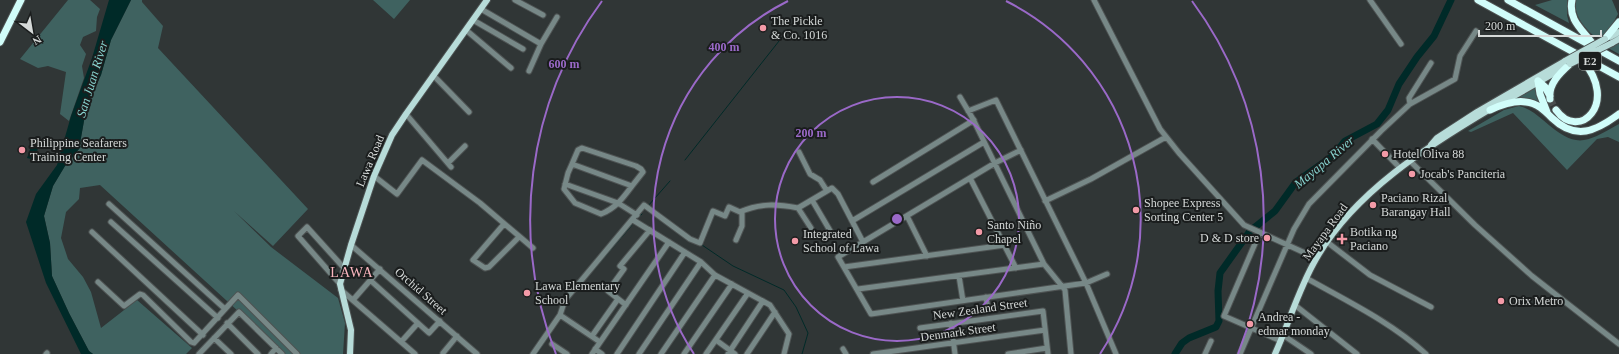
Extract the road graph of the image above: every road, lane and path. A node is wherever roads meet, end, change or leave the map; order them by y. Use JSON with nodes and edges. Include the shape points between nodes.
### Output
{"nodes":[{"id":1,"x":21,"y":0,"type":"edge"},
{"id":2,"x":487,"y":0,"type":"edge"},
{"id":3,"x":515,"y":0,"type":"edge"},
{"id":4,"x":1094,"y":0,"type":"edge"},
{"id":5,"x":1370,"y":0,"type":"edge"},
{"id":6,"x":1478,"y":0,"type":"edge"},
{"id":7,"x":1508,"y":0,"type":"edge"},
{"id":8,"x":1572,"y":0,"type":"edge"},
{"id":9,"x":481,"y":9,"type":"junction"},
{"id":10,"x":543,"y":15,"type":"dead end"},
{"id":11,"x":557,"y":17,"type":"dead end"},
{"id":12,"x":473,"y":20,"type":"junction"},
{"id":13,"x":1619,"y":22,"type":"edge"},
{"id":14,"x":466,"y":30,"type":"junction"},
{"id":15,"x":1476,"y":31,"type":"dead end"},
{"id":16,"x":1619,"y":32,"type":"edge"},
{"id":17,"x":1619,"y":39,"type":"edge"},
{"id":18,"x":1609,"y":41,"type":"junction"},
{"id":19,"x":0,"y":42,"type":"edge"},
{"id":20,"x":541,"y":44,"type":"junction"},
{"id":21,"x":1401,"y":44,"type":"dead end"},
{"id":22,"x":1561,"y":46,"type":"junction"},
{"id":23,"x":1595,"y":48,"type":"junction"},
{"id":24,"x":523,"y":49,"type":"dead end"},
{"id":25,"x":1619,"y":61,"type":"edge"},
{"id":26,"x":1431,"y":63,"type":"dead end"},
{"id":27,"x":1568,"y":63,"type":"junction"},
{"id":28,"x":511,"y":68,"type":"dead end"},
{"id":29,"x":529,"y":71,"type":"dead end"},
{"id":30,"x":433,"y":75,"type":"junction"},
{"id":31,"x":1619,"y":77,"type":"edge"},
{"id":32,"x":1537,"y":79,"type":"junction"},
{"id":33,"x":1603,"y":83,"type":"dead end"},
{"id":34,"x":960,"y":97,"type":"dead end"},
{"id":35,"x":1410,"y":104,"type":"junction"},
{"id":36,"x":1604,"y":104,"type":"dead end"},
{"id":37,"x":1490,"y":110,"type":"junction"},
{"id":38,"x":1556,"y":110,"type":"tunnel mouth"},
{"id":39,"x":968,"y":111,"type":"junction"},
{"id":40,"x":468,"y":112,"type":"dead end"},
{"id":41,"x":406,"y":114,"type":"junction"},
{"id":42,"x":1548,"y":114,"type":"junction"},
{"id":43,"x":1619,"y":114,"type":"edge"},
{"id":44,"x":974,"y":120,"type":"junction"},
{"id":45,"x":1166,"y":137,"type":"junction"},
{"id":46,"x":1372,"y":139,"type":"junction"},
{"id":47,"x":984,"y":142,"type":"junction"},
{"id":48,"x":465,"y":146,"type":"dead end"},
{"id":49,"x":1427,"y":149,"type":"junction"},
{"id":50,"x":1021,"y":150,"type":"junction"},
{"id":51,"x":799,"y":152,"type":"dead end"},
{"id":52,"x":1410,"y":160,"type":"junction"},
{"id":53,"x":995,"y":163,"type":"junction"},
{"id":54,"x":572,"y":164,"type":"junction"},
{"id":55,"x":1400,"y":168,"type":"junction"},
{"id":56,"x":374,"y":176,"type":"junction"},
{"id":57,"x":970,"y":178,"type":"junction"},
{"id":58,"x":873,"y":182,"type":"dead end"},
{"id":59,"x":565,"y":184,"type":"junction"},
{"id":60,"x":632,"y":186,"type":"junction"},
{"id":61,"x":827,"y":191,"type":"junction"},
{"id":62,"x":812,"y":200,"type":"junction"},
{"id":63,"x":1045,"y":201,"type":"junction"},
{"id":64,"x":618,"y":203,"type":"junction"},
{"id":65,"x":109,"y":204,"type":"dead end"},
{"id":66,"x":798,"y":208,"type":"junction"},
{"id":67,"x":742,"y":211,"type":"junction"},
{"id":68,"x":637,"y":215,"type":"junction"},
{"id":69,"x":907,"y":216,"type":"junction"},
{"id":70,"x":633,"y":220,"type":"junction"},
{"id":71,"x":852,"y":221,"type":"junction"},
{"id":72,"x":111,"y":222,"type":"dead end"},
{"id":73,"x":504,"y":224,"type":"junction"},
{"id":74,"x":811,"y":228,"type":"dead end"},
{"id":75,"x":650,"y":230,"type":"junction"},
{"id":76,"x":92,"y":232,"type":"dead end"},
{"id":77,"x":1258,"y":232,"type":"junction"},
{"id":78,"x":832,"y":234,"type":"dead end"},
{"id":79,"x":519,"y":237,"type":"junction"},
{"id":80,"x":736,"y":240,"type":"dead end"},
{"id":81,"x":669,"y":242,"type":"junction"},
{"id":82,"x":863,"y":242,"type":"junction"},
{"id":83,"x":1327,"y":242,"type":"junction"},
{"id":84,"x":1287,"y":244,"type":"junction"},
{"id":85,"x":351,"y":245,"type":"junction"},
{"id":86,"x":1005,"y":245,"type":"junction"},
{"id":87,"x":534,"y":248,"type":"dead end"},
{"id":88,"x":685,"y":252,"type":"junction"},
{"id":89,"x":927,"y":256,"type":"junction"},
{"id":90,"x":1316,"y":258,"type":"junction"},
{"id":91,"x":701,"y":262,"type":"junction"},
{"id":92,"x":1044,"y":264,"type":"junction"},
{"id":93,"x":844,"y":267,"type":"junction"},
{"id":94,"x":344,"y":268,"type":"junction"},
{"id":95,"x":1016,"y":268,"type":"junction"},
{"id":96,"x":380,"y":269,"type":"junction"},
{"id":97,"x":1107,"y":274,"type":"dead end"},
{"id":98,"x":715,"y":275,"type":"junction"},
{"id":99,"x":959,"y":276,"type":"junction"},
{"id":100,"x":1306,"y":278,"type":"junction"},
{"id":101,"x":370,"y":280,"type":"junction"},
{"id":102,"x":98,"y":282,"type":"dead end"},
{"id":103,"x":1086,"y":283,"type":"junction"},
{"id":104,"x":732,"y":284,"type":"junction"},
{"id":105,"x":341,"y":287,"type":"junction"},
{"id":106,"x":1063,"y":287,"type":"junction"},
{"id":107,"x":858,"y":290,"type":"junction"},
{"id":108,"x":748,"y":293,"type":"junction"},
{"id":109,"x":986,"y":297,"type":"junction"},
{"id":110,"x":618,"y":299,"type":"junction"},
{"id":111,"x":353,"y":300,"type":"junction"},
{"id":112,"x":963,"y":300,"type":"junction"},
{"id":113,"x":763,"y":301,"type":"junction"},
{"id":114,"x":626,"y":305,"type":"junction"},
{"id":115,"x":1296,"y":306,"type":"junction"},
{"id":116,"x":1431,"y":307,"type":"dead end"},
{"id":117,"x":225,"y":309,"type":"junction"},
{"id":118,"x":988,"y":310,"type":"dead end"},
{"id":119,"x":775,"y":312,"type":"junction"},
{"id":120,"x":560,"y":315,"type":"junction"},
{"id":121,"x":218,"y":318,"type":"junction"},
{"id":122,"x":440,"y":321,"type":"junction"},
{"id":123,"x":227,"y":323,"type":"junction"},
{"id":124,"x":951,"y":323,"type":"junction"},
{"id":125,"x":418,"y":324,"type":"junction"},
{"id":126,"x":920,"y":328,"type":"dead end"},
{"id":127,"x":1251,"y":328,"type":"junction"},
{"id":128,"x":1045,"y":330,"type":"junction"},
{"id":129,"x":203,"y":335,"type":"junction"},
{"id":130,"x":457,"y":336,"type":"junction"},
{"id":131,"x":592,"y":336,"type":"junction"},
{"id":132,"x":214,"y":338,"type":"junction"},
{"id":133,"x":1282,"y":338,"type":"junction"},
{"id":134,"x":716,"y":340,"type":"junction"},
{"id":135,"x":1211,"y":341,"type":"dead end"},
{"id":136,"x":401,"y":342,"type":"junction"},
{"id":137,"x":600,"y":342,"type":"junction"},
{"id":138,"x":954,"y":342,"type":"junction"},
{"id":139,"x":552,"y":344,"type":"dead end"},
{"id":140,"x":1619,"y":344,"type":"edge"},
{"id":141,"x":276,"y":348,"type":"junction"},
{"id":142,"x":203,"y":349,"type":"junction"},
{"id":143,"x":843,"y":349,"type":"dead end"},
{"id":144,"x":1047,"y":351,"type":"edge"},
{"id":145,"x":594,"y":352,"type":"edge"},
{"id":146,"x":443,"y":353,"type":"dead end"},
{"id":147,"x":475,"y":353,"type":"edge"},
{"id":148,"x":731,"y":353,"type":"edge"},
{"id":149,"x":1114,"y":353,"type":"edge"},
{"id":150,"x":1278,"y":353,"type":"edge"},
{"id":151,"x":199,"y":354,"type":"edge"},
{"id":152,"x":208,"y":354,"type":"edge"},
{"id":153,"x":231,"y":354,"type":"edge"},
{"id":154,"x":258,"y":354,"type":"edge"},
{"id":155,"x":271,"y":354,"type":"edge"},
{"id":156,"x":282,"y":354,"type":"edge"},
{"id":157,"x":297,"y":354,"type":"edge"},
{"id":158,"x":350,"y":354,"type":"edge"},
{"id":159,"x":415,"y":354,"type":"edge"},
{"id":160,"x":533,"y":354,"type":"edge"},
{"id":161,"x":567,"y":354,"type":"edge"},
{"id":162,"x":602,"y":354,"type":"edge"},
{"id":163,"x":617,"y":354,"type":"edge"},
{"id":164,"x":639,"y":354,"type":"edge"},
{"id":165,"x":661,"y":354,"type":"edge"},
{"id":166,"x":684,"y":354,"type":"edge"},
{"id":167,"x":706,"y":354,"type":"edge"},
{"id":168,"x":747,"y":354,"type":"edge"},
{"id":169,"x":784,"y":354,"type":"edge"},
{"id":170,"x":846,"y":354,"type":"edge"},
{"id":171,"x":873,"y":354,"type":"edge"},
{"id":172,"x":955,"y":354,"type":"edge"},
{"id":173,"x":1008,"y":354,"type":"edge"},
{"id":174,"x":1071,"y":354,"type":"edge"},
{"id":175,"x":1205,"y":354,"type":"edge"},
{"id":176,"x":1240,"y":354,"type":"edge"},
{"id":177,"x":1311,"y":354,"type":"edge"},
{"id":178,"x":1357,"y":354,"type":"edge"},
{"id":179,"x":1426,"y":354,"type":"edge"}],
"edges":[{"from":1,"to":19,"type":"highway"},
{"from":2,"to":9,"type":"main road","name":"Lawa Road"},
{"from":3,"to":10,"type":"street"},
{"from":4,"to":45,"type":"street"},
{"from":5,"to":21,"type":"street"},
{"from":6,"to":22,"type":"highway","number":"E2"},
{"from":7,"to":23,"type":"highway","number":"E2"},
{"from":8,"to":23,"type":"highway","via":[[1573,19]]},
{"from":9,"to":12,"type":"main road","name":"Lawa Road"},
{"from":9,"to":20,"type":"street"},
{"from":11,"to":20,"type":"street"},
{"from":12,"to":14,"type":"main road","name":"Lawa Road"},
{"from":12,"to":24,"type":"street"},
{"from":13,"to":18,"type":"highway"},
{"from":14,"to":28,"type":"street"},
{"from":14,"to":30,"type":"main road","name":"Lawa Road"},
{"from":15,"to":35,"type":"street","via":[[1460,56],[1455,79]]},
{"from":16,"to":18,"type":"main road","name":"Mayapa Road"},
{"from":17,"to":18,"type":"main road","name":"Mayapa Road"},
{"from":18,"to":27,"type":"main road","name":"Mayapa Road","bridge":true},
{"from":20,"to":29,"type":"street"},
{"from":22,"to":31,"type":"highway","number":"E2"},
{"from":22,"to":33,"type":"highway","via":[[1586,63]]},
{"from":23,"to":25,"type":"highway","number":"E2"},
{"from":26,"to":35,"type":"street","via":[[1409,98]]},
{"from":27,"to":32,"type":"main road","name":"Mayapa Road"},
{"from":27,"to":32,"type":"highway","via":[[1554,81],[1550,97]]},
{"from":30,"to":40,"type":"street"},
{"from":30,"to":41,"type":"main road","name":"Lawa Road"},
{"from":32,"to":37,"type":"main road","name":"Mayapa Road"},
{"from":32,"to":42,"type":"highway"},
{"from":32,"to":49,"type":"main road","name":"Mayapa Road","via":[[1465,119],[1435,140]]},
{"from":34,"to":39,"type":"street"},
{"from":35,"to":46,"type":"street"},
{"from":36,"to":38,"type":"highway","via":[[1596,115],[1582,121],[1569,120]]},
{"from":37,"to":42,"type":"highway","via":[[1521,101],[1534,104]]},
{"from":37,"to":49,"type":"main road","name":"Mayapa Road"},
{"from":39,"to":44,"type":"street"},
{"from":39,"to":50,"type":"street","via":[[996,100]]},
{"from":41,"to":48,"type":"street","via":[[449,165]]},
{"from":41,"to":56,"type":"main road","name":"Lawa Road","via":[[392,135]]},
{"from":42,"to":43,"type":"highway","via":[[1563,126],[1583,132],[1596,129]]},
{"from":44,"to":47,"type":"street"},
{"from":44,"to":58,"type":"street"},
{"from":45,"to":63,"type":"street","via":[[1091,180]]},
{"from":45,"to":77,"type":"street","via":[[1239,221]]},
{"from":46,"to":55,"type":"street"},
{"from":46,"to":84,"type":"street","via":[[1309,204]]},
{"from":47,"to":53,"type":"street"},
{"from":47,"to":71,"type":"street"},
{"from":49,"to":52,"type":"main road","name":"Mayapa Road"},
{"from":50,"to":53,"type":"street"},
{"from":50,"to":63,"type":"street"},
{"from":51,"to":61,"type":"street","via":[[810,174],[820,180]]},
{"from":52,"to":55,"type":"main road","name":"Mayapa Road"},
{"from":52,"to":140,"type":"street","via":[[1470,220],[1532,276]]},
{"from":53,"to":57,"type":"street"},
{"from":53,"to":92,"type":"street"},
{"from":54,"to":59,"type":"street"},
{"from":54,"to":60,"type":"street"},
{"from":54,"to":60,"type":"street","via":[[578,150],[582,148],[641,168],[643,172]]},
{"from":55,"to":83,"type":"main road","name":"Mayapa Road","via":[[1349,215]]},
{"from":56,"to":73,"type":"street","via":[[397,194],[422,160]]},
{"from":56,"to":85,"type":"main road","name":"Lawa Road"},
{"from":57,"to":69,"type":"street"},
{"from":57,"to":86,"type":"street"},
{"from":59,"to":64,"type":"street"},
{"from":59,"to":64,"type":"street","via":[[564,189],[575,203],[601,214]]},
{"from":60,"to":64,"type":"street"},
{"from":61,"to":62,"type":"street"},
{"from":61,"to":71,"type":"street","via":[[832,188],[835,190]]},
{"from":62,"to":66,"type":"street"},
{"from":62,"to":78,"type":"street"},
{"from":63,"to":103,"type":"street"},
{"from":64,"to":68,"type":"street"},
{"from":65,"to":117,"type":"street"},
{"from":66,"to":67,"type":"street","via":[[776,204],[758,205]]},
{"from":66,"to":74,"type":"street"},
{"from":67,"to":68,"type":"street","via":[[729,207],[725,216],[713,211],[700,243],[690,239],[644,205]]},
{"from":67,"to":80,"type":"street","via":[[742,226]]},
{"from":68,"to":70,"type":"street"},
{"from":69,"to":82,"type":"street"},
{"from":69,"to":89,"type":"street"},
{"from":70,"to":75,"type":"street"},
{"from":70,"to":120,"type":"street","via":[[566,300]]},
{"from":71,"to":82,"type":"street"},
{"from":72,"to":121,"type":"street"},
{"from":73,"to":79,"type":"street"},
{"from":73,"to":79,"type":"street","via":[[473,260],[485,268],[489,267]]},
{"from":75,"to":81,"type":"street"},
{"from":75,"to":110,"type":"street","via":[[620,266],[624,269],[608,291]]},
{"from":76,"to":129,"type":"street"},
{"from":77,"to":84,"type":"street"},
{"from":77,"to":127,"type":"street","via":[[1224,316]]},
{"from":79,"to":87,"type":"street"},
{"from":81,"to":88,"type":"street"},
{"from":81,"to":114,"type":"street"},
{"from":82,"to":93,"type":"street","via":[[838,258]]},
{"from":83,"to":90,"type":"main road","name":"Mayapa Road"},
{"from":83,"to":116,"type":"street","via":[[1370,275]]},
{"from":84,"to":90,"type":"street"},
{"from":84,"to":127,"type":"street"},
{"from":85,"to":94,"type":"main road","name":"Lawa Road"},
{"from":85,"to":96,"type":"street","name":"Orchid Street"},
{"from":86,"to":89,"type":"street"},
{"from":86,"to":95,"type":"street"},
{"from":88,"to":91,"type":"street"},
{"from":88,"to":163,"type":"street"},
{"from":89,"to":93,"type":"street"},
{"from":90,"to":100,"type":"main road","name":"Mayapa Road"},
{"from":91,"to":98,"type":"street"},
{"from":91,"to":164,"type":"street"},
{"from":92,"to":95,"type":"street"},
{"from":92,"to":106,"type":"street"},
{"from":93,"to":107,"type":"street"},
{"from":94,"to":105,"type":"main road","name":"Lawa Road"},
{"from":94,"to":105,"type":"street","via":[[307,227],[298,236]]},
{"from":95,"to":99,"type":"street"},
{"from":96,"to":101,"type":"street"},
{"from":96,"to":122,"type":"street","name":"Orchid Street"},
{"from":97,"to":103,"type":"street"},
{"from":98,"to":104,"type":"street"},
{"from":98,"to":165,"type":"street"},
{"from":99,"to":107,"type":"street"},
{"from":99,"to":112,"type":"street"},
{"from":100,"to":115,"type":"main road","name":"Mayapa Road"},
{"from":100,"to":179,"type":"street","via":[[1386,323]]},
{"from":101,"to":111,"type":"street"},
{"from":101,"to":125,"type":"street"},
{"from":102,"to":129,"type":"street","via":[[124,306],[142,295],[191,342],[197,341]]},
{"from":103,"to":106,"type":"street"},
{"from":103,"to":149,"type":"street"},
{"from":104,"to":108,"type":"street"},
{"from":104,"to":166,"type":"street"},
{"from":105,"to":111,"type":"street"},
{"from":105,"to":158,"type":"main road","name":"Lawa Road","via":[[351,330]]},
{"from":106,"to":109,"type":"street"},
{"from":106,"to":174,"type":"street","via":[[1066,292]]},
{"from":107,"to":112,"type":"street","via":[[871,314]]},
{"from":108,"to":113,"type":"street"},
{"from":108,"to":134,"type":"street"},
{"from":109,"to":112,"type":"street"},
{"from":109,"to":118,"type":"street"},
{"from":110,"to":114,"type":"street"},
{"from":110,"to":131,"type":"street"},
{"from":111,"to":136,"type":"street"},
{"from":113,"to":119,"type":"street"},
{"from":113,"to":148,"type":"street"},
{"from":114,"to":137,"type":"street"},
{"from":115,"to":133,"type":"main road","name":"Mayapa Road"},
{"from":115,"to":178,"type":"street"},
{"from":117,"to":121,"type":"street"},
{"from":117,"to":157,"type":"street","via":[[240,296]]},
{"from":119,"to":168,"type":"street"},
{"from":119,"to":169,"type":"street","via":[[789,334]]},
{"from":120,"to":131,"type":"street"},
{"from":120,"to":160,"type":"street"},
{"from":121,"to":129,"type":"street"},
{"from":122,"to":125,"type":"street","via":[[429,333]]},
{"from":122,"to":130,"type":"street","name":"Orchid Street"},
{"from":123,"to":132,"type":"street"},
{"from":123,"to":141,"type":"street","via":[[240,312]]},
{"from":123,"to":154,"type":"street"},
{"from":124,"to":126,"type":"street","name":"New Zealand Street"},
{"from":124,"to":128,"type":"street","name":"New Zealand Street","via":[[1044,311]]},
{"from":124,"to":138,"type":"street"},
{"from":125,"to":136,"type":"street"},
{"from":127,"to":133,"type":"street"},
{"from":127,"to":176,"type":"street"},
{"from":128,"to":138,"type":"street","name":"Denmark Street"},
{"from":128,"to":144,"type":"street"},
{"from":130,"to":146,"type":"street"},
{"from":130,"to":147,"type":"street","name":"Orchid Street"},
{"from":131,"to":137,"type":"street"},
{"from":132,"to":142,"type":"street"},
{"from":132,"to":153,"type":"street"},
{"from":133,"to":150,"type":"main road","name":"Mayapa Road"},
{"from":133,"to":177,"type":"street"},
{"from":134,"to":148,"type":"street"},
{"from":134,"to":167,"type":"street"},
{"from":135,"to":175,"type":"street"},
{"from":136,"to":159,"type":"street"},
{"from":137,"to":145,"type":"street"},
{"from":138,"to":171,"type":"street","name":"Denmark Street"},
{"from":138,"to":172,"type":"street"},
{"from":139,"to":161,"type":"street"},
{"from":141,"to":155,"type":"street"},
{"from":141,"to":156,"type":"street"},
{"from":142,"to":151,"type":"street"},
{"from":142,"to":152,"type":"street"},
{"from":143,"to":170,"type":"street"},
{"from":144,"to":173,"type":"street"},
{"from":145,"to":162,"type":"street"}]}
